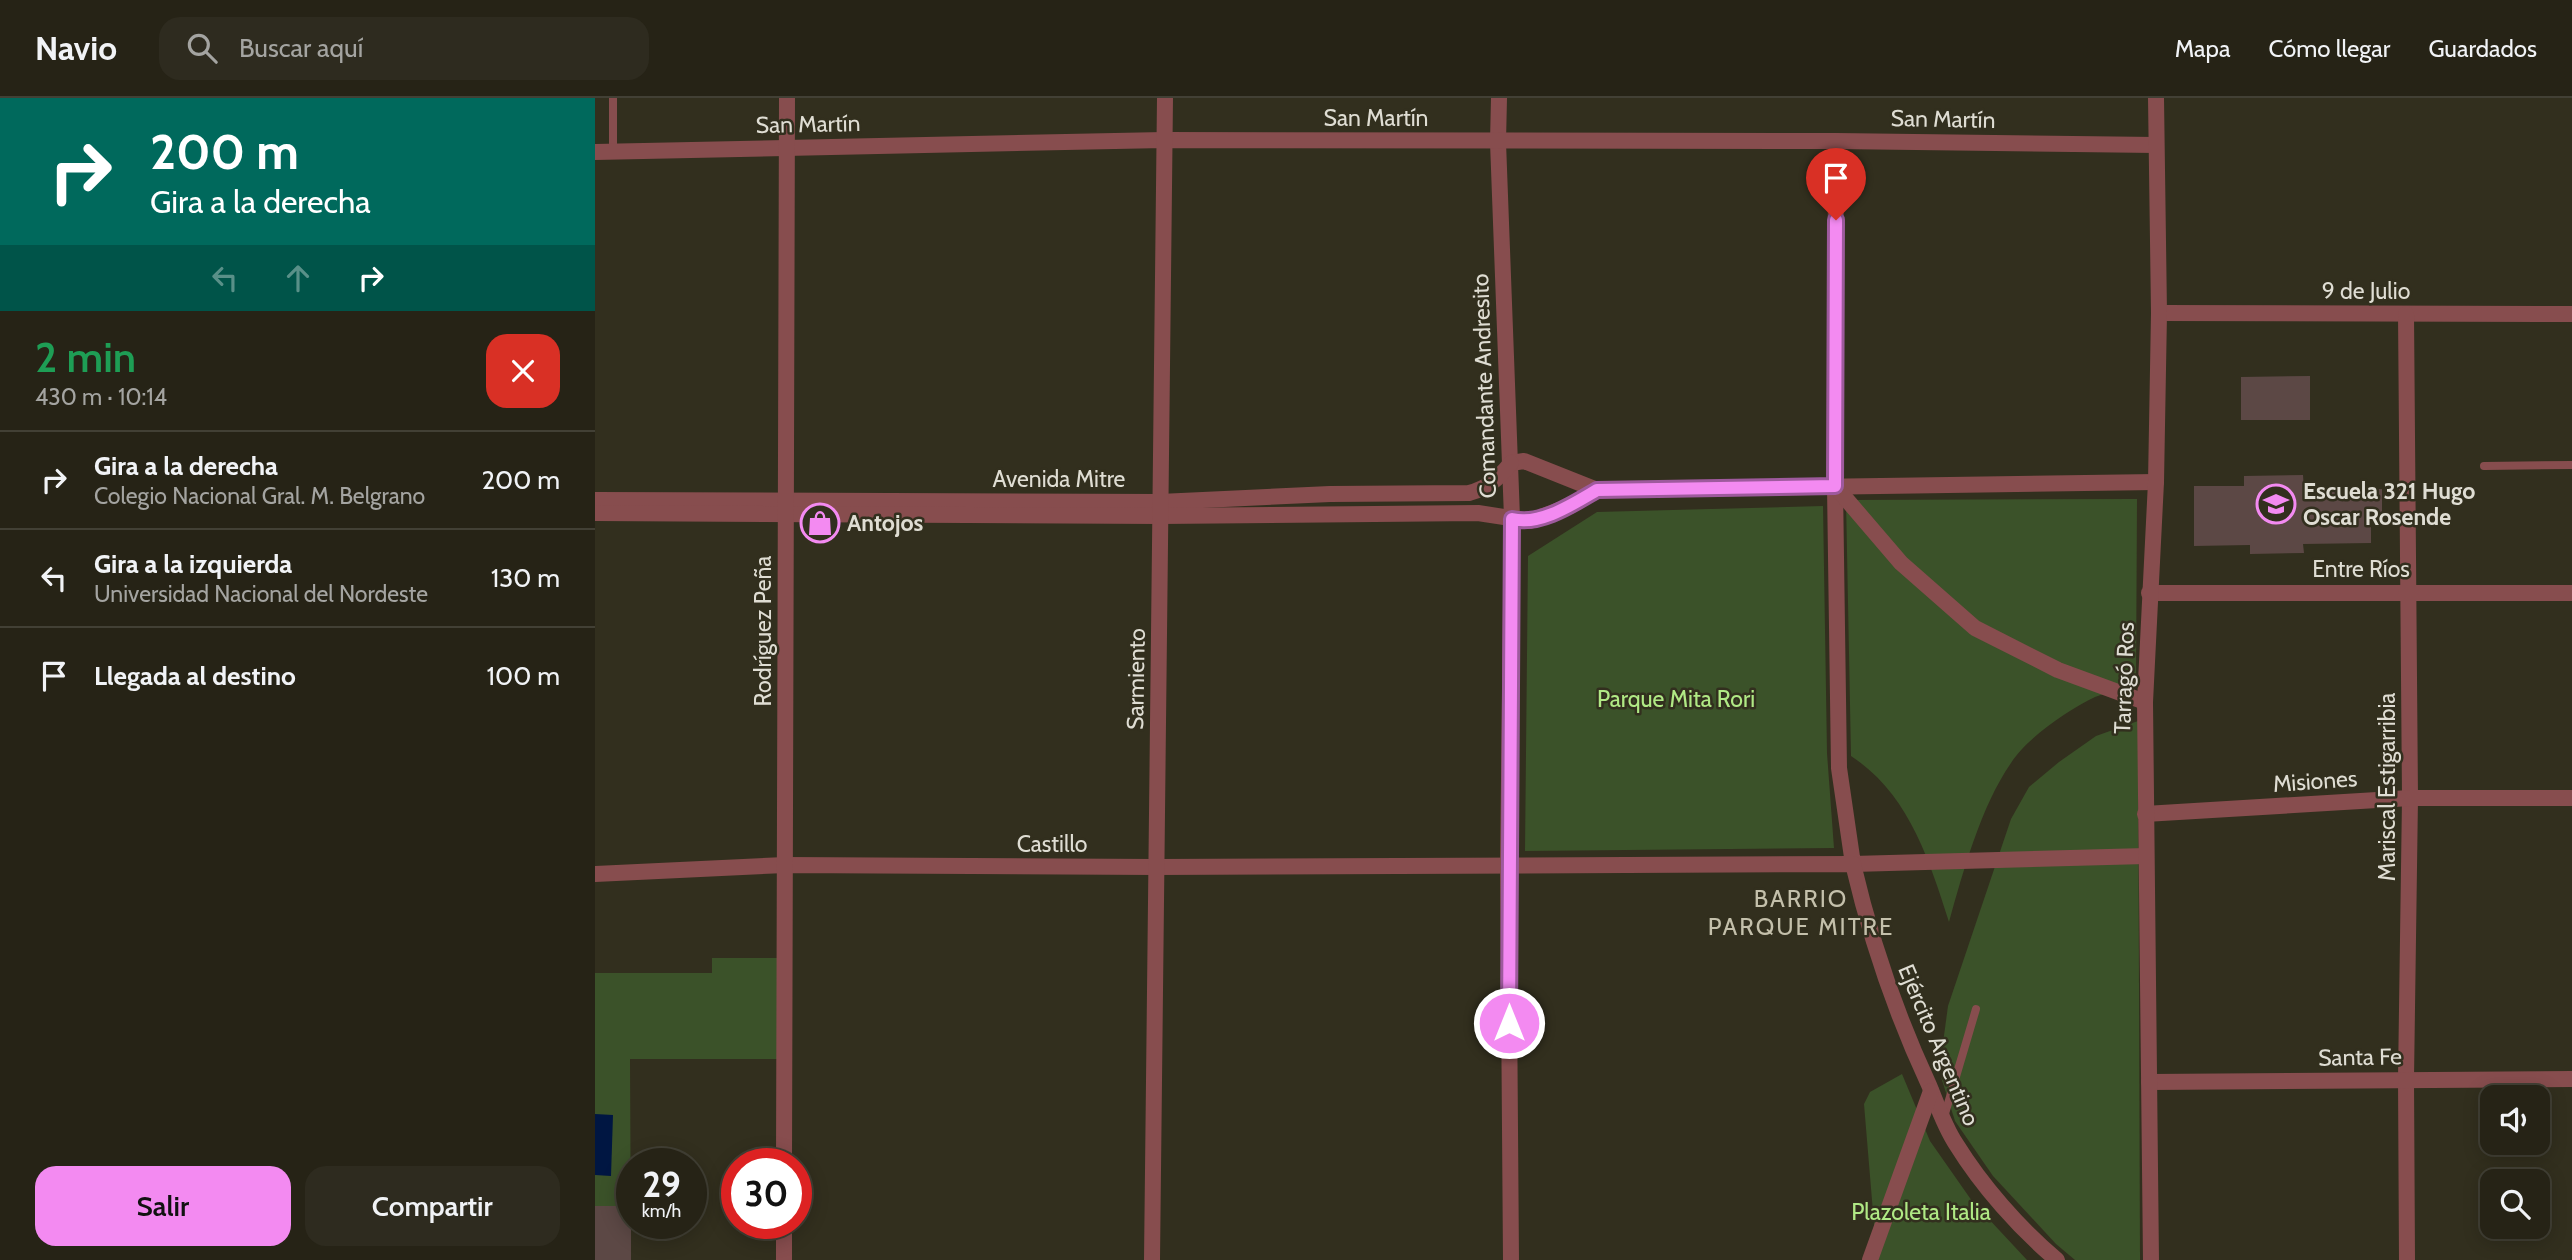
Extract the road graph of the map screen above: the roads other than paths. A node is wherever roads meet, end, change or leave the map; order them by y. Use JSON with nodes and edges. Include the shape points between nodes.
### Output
{"nodes":[{"id":1,"x":613,"y":98,"type":"edge"},
{"id":2,"x":787,"y":98,"type":"edge"},
{"id":3,"x":1165,"y":98,"type":"edge"},
{"id":4,"x":1499,"y":98,"type":"edge"},
{"id":5,"x":2156,"y":98,"type":"edge"},
{"id":6,"x":1164,"y":140,"type":"junction"},
{"id":7,"x":1836,"y":141,"type":"junction"},
{"id":8,"x":1498,"y":142,"type":"junction"},
{"id":9,"x":2156,"y":145,"type":"junction"},
{"id":10,"x":787,"y":147,"type":"junction"},
{"id":11,"x":595,"y":152,"type":"edge"},
{"id":12,"x":613,"y":152,"type":"junction"},
{"id":13,"x":2159,"y":313,"type":"junction"},
{"id":14,"x":2406,"y":314,"type":"junction"},
{"id":15,"x":2572,"y":314,"type":"edge"},
{"id":16,"x":1511,"y":463,"type":"junction"},
{"id":17,"x":2572,"y":465,"type":"edge"},
{"id":18,"x":2484,"y":466,"type":"dead end"},
{"id":19,"x":2156,"y":482,"type":"junction"},
{"id":20,"x":1835,"y":486,"type":"junction"},
{"id":21,"x":1597,"y":490,"type":"junction"},
{"id":22,"x":595,"y":500,"type":"edge"},
{"id":23,"x":787,"y":508,"type":"junction"},
{"id":24,"x":1160,"y":509,"type":"junction"},
{"id":25,"x":595,"y":513,"type":"edge"},
{"id":26,"x":1512,"y":519,"type":"junction"},
{"id":27,"x":2410,"y":591,"type":"junction"},
{"id":28,"x":2149,"y":593,"type":"junction"},
{"id":29,"x":2572,"y":593,"type":"edge"},
{"id":30,"x":2145,"y":702,"type":"junction"},
{"id":31,"x":2410,"y":798,"type":"junction"},
{"id":32,"x":2572,"y":798,"type":"edge"},
{"id":33,"x":2145,"y":814,"type":"junction"},
{"id":34,"x":2145,"y":856,"type":"junction"},
{"id":35,"x":1853,"y":864,"type":"junction"},
{"id":36,"x":785,"y":865,"type":"junction"},
{"id":37,"x":1509,"y":865,"type":"junction"},
{"id":38,"x":1156,"y":867,"type":"junction"},
{"id":39,"x":595,"y":874,"type":"edge"},
{"id":40,"x":1976,"y":1009,"type":"dead end"},
{"id":41,"x":2406,"y":1079,"type":"junction"},
{"id":42,"x":2572,"y":1079,"type":"edge"},
{"id":43,"x":2149,"y":1082,"type":"junction"},
{"id":44,"x":1931,"y":1091,"type":"junction"},
{"id":45,"x":1944,"y":1118,"type":"junction"},
{"id":46,"x":784,"y":1148,"type":"edge"},
{"id":47,"x":784,"y":1239,"type":"edge"},
{"id":48,"x":784,"y":1260,"type":"edge"},
{"id":49,"x":1152,"y":1260,"type":"edge"},
{"id":50,"x":1511,"y":1260,"type":"edge"},
{"id":51,"x":1870,"y":1260,"type":"edge"},
{"id":52,"x":2057,"y":1260,"type":"edge"},
{"id":53,"x":2151,"y":1260,"type":"edge"},
{"id":54,"x":2407,"y":1260,"type":"edge"}],
"edges":[{"from":1,"to":12,"type":"lane"},
{"from":2,"to":10,"type":"street","name":"Rodríguez Peña"},
{"from":3,"to":6,"type":"street","name":"Sarmiento"},
{"from":4,"to":8,"type":"street","name":"Comandante Andresito"},
{"from":5,"to":9,"type":"street","name":"Tarragó Ros"},
{"from":6,"to":8,"type":"street","name":"San Martín"},
{"from":6,"to":10,"type":"street","name":"San Martín"},
{"from":6,"to":24,"type":"street","name":"Sarmiento"},
{"from":7,"to":8,"type":"street","name":"San Martín"},
{"from":7,"to":9,"type":"street","name":"San Martín"},
{"from":7,"to":20,"type":"street","name":"Ejército Argentino"},
{"from":8,"to":16,"type":"street","name":"Comandante Andresito"},
{"from":9,"to":13,"type":"street","name":"Tarragó Ros"},
{"from":10,"to":12,"type":"street","name":"San Martín"},
{"from":10,"to":23,"type":"street","name":"Rodríguez Peña"},
{"from":11,"to":12,"type":"street","name":"San Martín"},
{"from":13,"to":14,"type":"street","name":"9 de Julio"},
{"from":13,"to":19,"type":"street","name":"Tarragó Ros"},
{"from":14,"to":15,"type":"street","name":"9 de Julio"},
{"from":14,"to":27,"type":"street","name":"Mariscal Estigarribia"},
{"from":16,"to":21,"type":"street","via":[[1524,461]]},
{"from":16,"to":24,"type":"street","name":"Avenida Mitre","via":[[1485,489],[1469,493],[1330,494]]},
{"from":16,"to":26,"type":"street","name":"Comandante Andresito"},
{"from":17,"to":18,"type":"lane"},
{"from":19,"to":20,"type":"street"},
{"from":19,"to":28,"type":"street","name":"Tarragó Ros"},
{"from":20,"to":21,"type":"street"},
{"from":20,"to":30,"type":"street","via":[[1901,563],[1975,628],[2058,670]]},
{"from":20,"to":35,"type":"street","name":"Ejército Argentino","via":[[1839,768]]},
{"from":21,"to":26,"type":"street","name":"Avenida Mitre","via":[[1530,521]]},
{"from":22,"to":23,"type":"street","name":"Avenida Mitre"},
{"from":23,"to":24,"type":"street","name":"Avenida Mitre"},
{"from":23,"to":25,"type":"street","name":"Avenida Mitre"},
{"from":23,"to":36,"type":"street","name":"Rodríguez Peña"},
{"from":24,"to":26,"type":"street","name":"Avenida Mitre","via":[[1478,513]]},
{"from":24,"to":38,"type":"street","name":"Sarmiento"},
{"from":26,"to":37,"type":"street","name":"Comandante Andresito"},
{"from":27,"to":28,"type":"street","name":"Entre Ríos"},
{"from":27,"to":29,"type":"street","name":"Entre Ríos"},
{"from":27,"to":31,"type":"street","name":"Mariscal Estigarribia"},
{"from":28,"to":30,"type":"street","name":"Tarragó Ros"},
{"from":30,"to":33,"type":"street","name":"Tarragó Ros"},
{"from":31,"to":32,"type":"street","name":"Misiones"},
{"from":31,"to":33,"type":"street","name":"Misiones"},
{"from":31,"to":41,"type":"street","name":"Mariscal Estigarribia"},
{"from":33,"to":34,"type":"street","name":"Tarragó Ros"},
{"from":34,"to":35,"type":"street"},
{"from":34,"to":43,"type":"street","name":"Tarragó Ros"},
{"from":35,"to":37,"type":"street"},
{"from":35,"to":44,"type":"street","name":"Ejército Argentino","via":[[1883,975]]},
{"from":36,"to":38,"type":"street","name":"Castillo"},
{"from":36,"to":39,"type":"street","name":"Castillo"},
{"from":36,"to":46,"type":"street","name":"Rodríguez Peña"},
{"from":37,"to":38,"type":"street","name":"Castillo"},
{"from":37,"to":50,"type":"street","name":"Comandante Andresito"},
{"from":38,"to":49,"type":"street","name":"Sarmiento"},
{"from":40,"to":45,"type":"lane"},
{"from":41,"to":42,"type":"street","name":"Santa Fe"},
{"from":41,"to":43,"type":"street","name":"Santa Fe"},
{"from":41,"to":54,"type":"street","name":"Mariscal Estigarribia"},
{"from":43,"to":53,"type":"street","name":"Tarragó Ros"},
{"from":44,"to":45,"type":"street","name":"Ejército Argentino"},
{"from":44,"to":51,"type":"street"},
{"from":45,"to":52,"type":"street","name":"Ejército Argentino","via":[[1956,1144],[2000,1202]]},
{"from":47,"to":48,"type":"street"}]}
